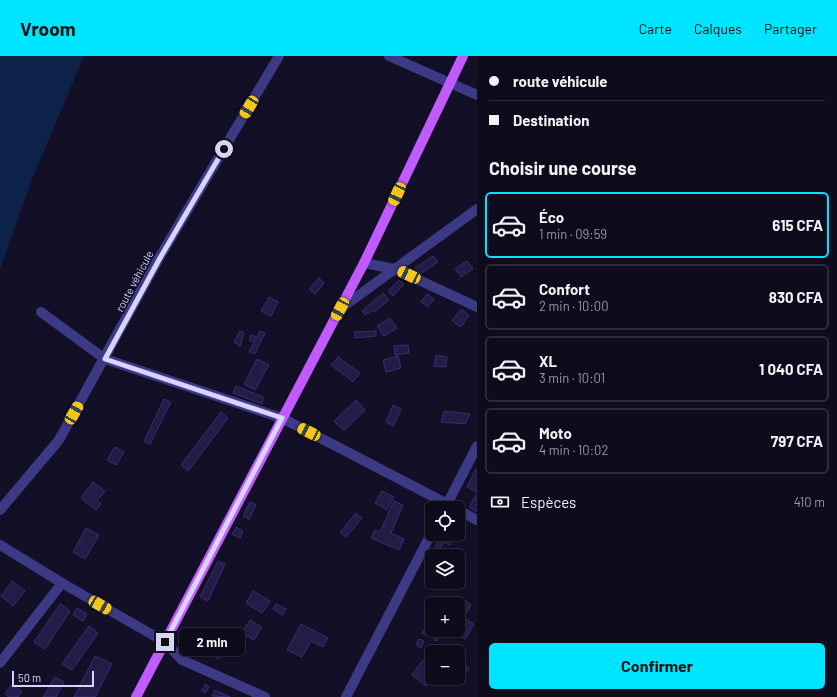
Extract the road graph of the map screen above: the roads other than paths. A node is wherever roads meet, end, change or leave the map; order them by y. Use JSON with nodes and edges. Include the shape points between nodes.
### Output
{"nodes":[{"id":1,"x":279,"y":56,"type":"edge"},
{"id":2,"x":390,"y":56,"type":"edge"},
{"id":3,"x":463,"y":56,"type":"edge"},
{"id":4,"x":450,"y":83,"type":"junction"},
{"id":5,"x":477,"y":95,"type":"edge"},
{"id":6,"x":477,"y":209,"type":"edge"},
{"id":7,"x":364,"y":263,"type":"junction"},
{"id":8,"x":395,"y":269,"type":"junction"},
{"id":9,"x":477,"y":307,"type":"edge"},
{"id":10,"x":340,"y":309,"type":"junction"},
{"id":11,"x":41,"y":312,"type":"dead end"},
{"id":12,"x":105,"y":359,"type":"junction"},
{"id":13,"x":282,"y":418,"type":"junction"},
{"id":14,"x":477,"y":446,"type":"edge"},
{"id":15,"x":438,"y":501,"type":"edge"},
{"id":16,"x":452,"y":501,"type":"edge"},
{"id":17,"x":0,"y":510,"type":"edge"},
{"id":18,"x":465,"y":514,"type":"edge"},
{"id":19,"x":477,"y":520,"type":"edge"},
{"id":20,"x":427,"y":541,"type":"edge"},
{"id":21,"x":0,"y":545,"type":"edge"},
{"id":22,"x":62,"y":583,"type":"junction"},
{"id":23,"x":165,"y":642,"type":"junction"},
{"id":24,"x":0,"y":663,"type":"edge"},
{"id":25,"x":136,"y":697,"type":"edge"},
{"id":26,"x":265,"y":697,"type":"edge"},
{"id":27,"x":346,"y":697,"type":"edge"}],
"edges":[{"from":1,"to":12,"type":"street","name":"route véhicule","via":[[160,258]]},
{"from":2,"to":4,"type":"street"},
{"from":3,"to":4,"type":"main road"},
{"from":4,"to":5,"type":"street"},
{"from":4,"to":7,"type":"main road"},
{"from":6,"to":8,"type":"street"},
{"from":7,"to":8,"type":"street"},
{"from":7,"to":10,"type":"main road"},
{"from":8,"to":9,"type":"street"},
{"from":8,"to":10,"type":"street"},
{"from":10,"to":13,"type":"main road"},
{"from":11,"to":12,"type":"street"},
{"from":12,"to":13,"type":"street"},
{"from":12,"to":17,"type":"street","name":"route véhicule","via":[[59,440]]},
{"from":13,"to":15,"type":"street"},
{"from":13,"to":23,"type":"main road"},
{"from":14,"to":16,"type":"street"},
{"from":18,"to":19,"type":"street"},
{"from":20,"to":27,"type":"street"},
{"from":21,"to":22,"type":"street"},
{"from":22,"to":23,"type":"street"},
{"from":22,"to":24,"type":"street"},
{"from":23,"to":25,"type":"main road"},
{"from":23,"to":26,"type":"street","via":[[182,660]]}]}
